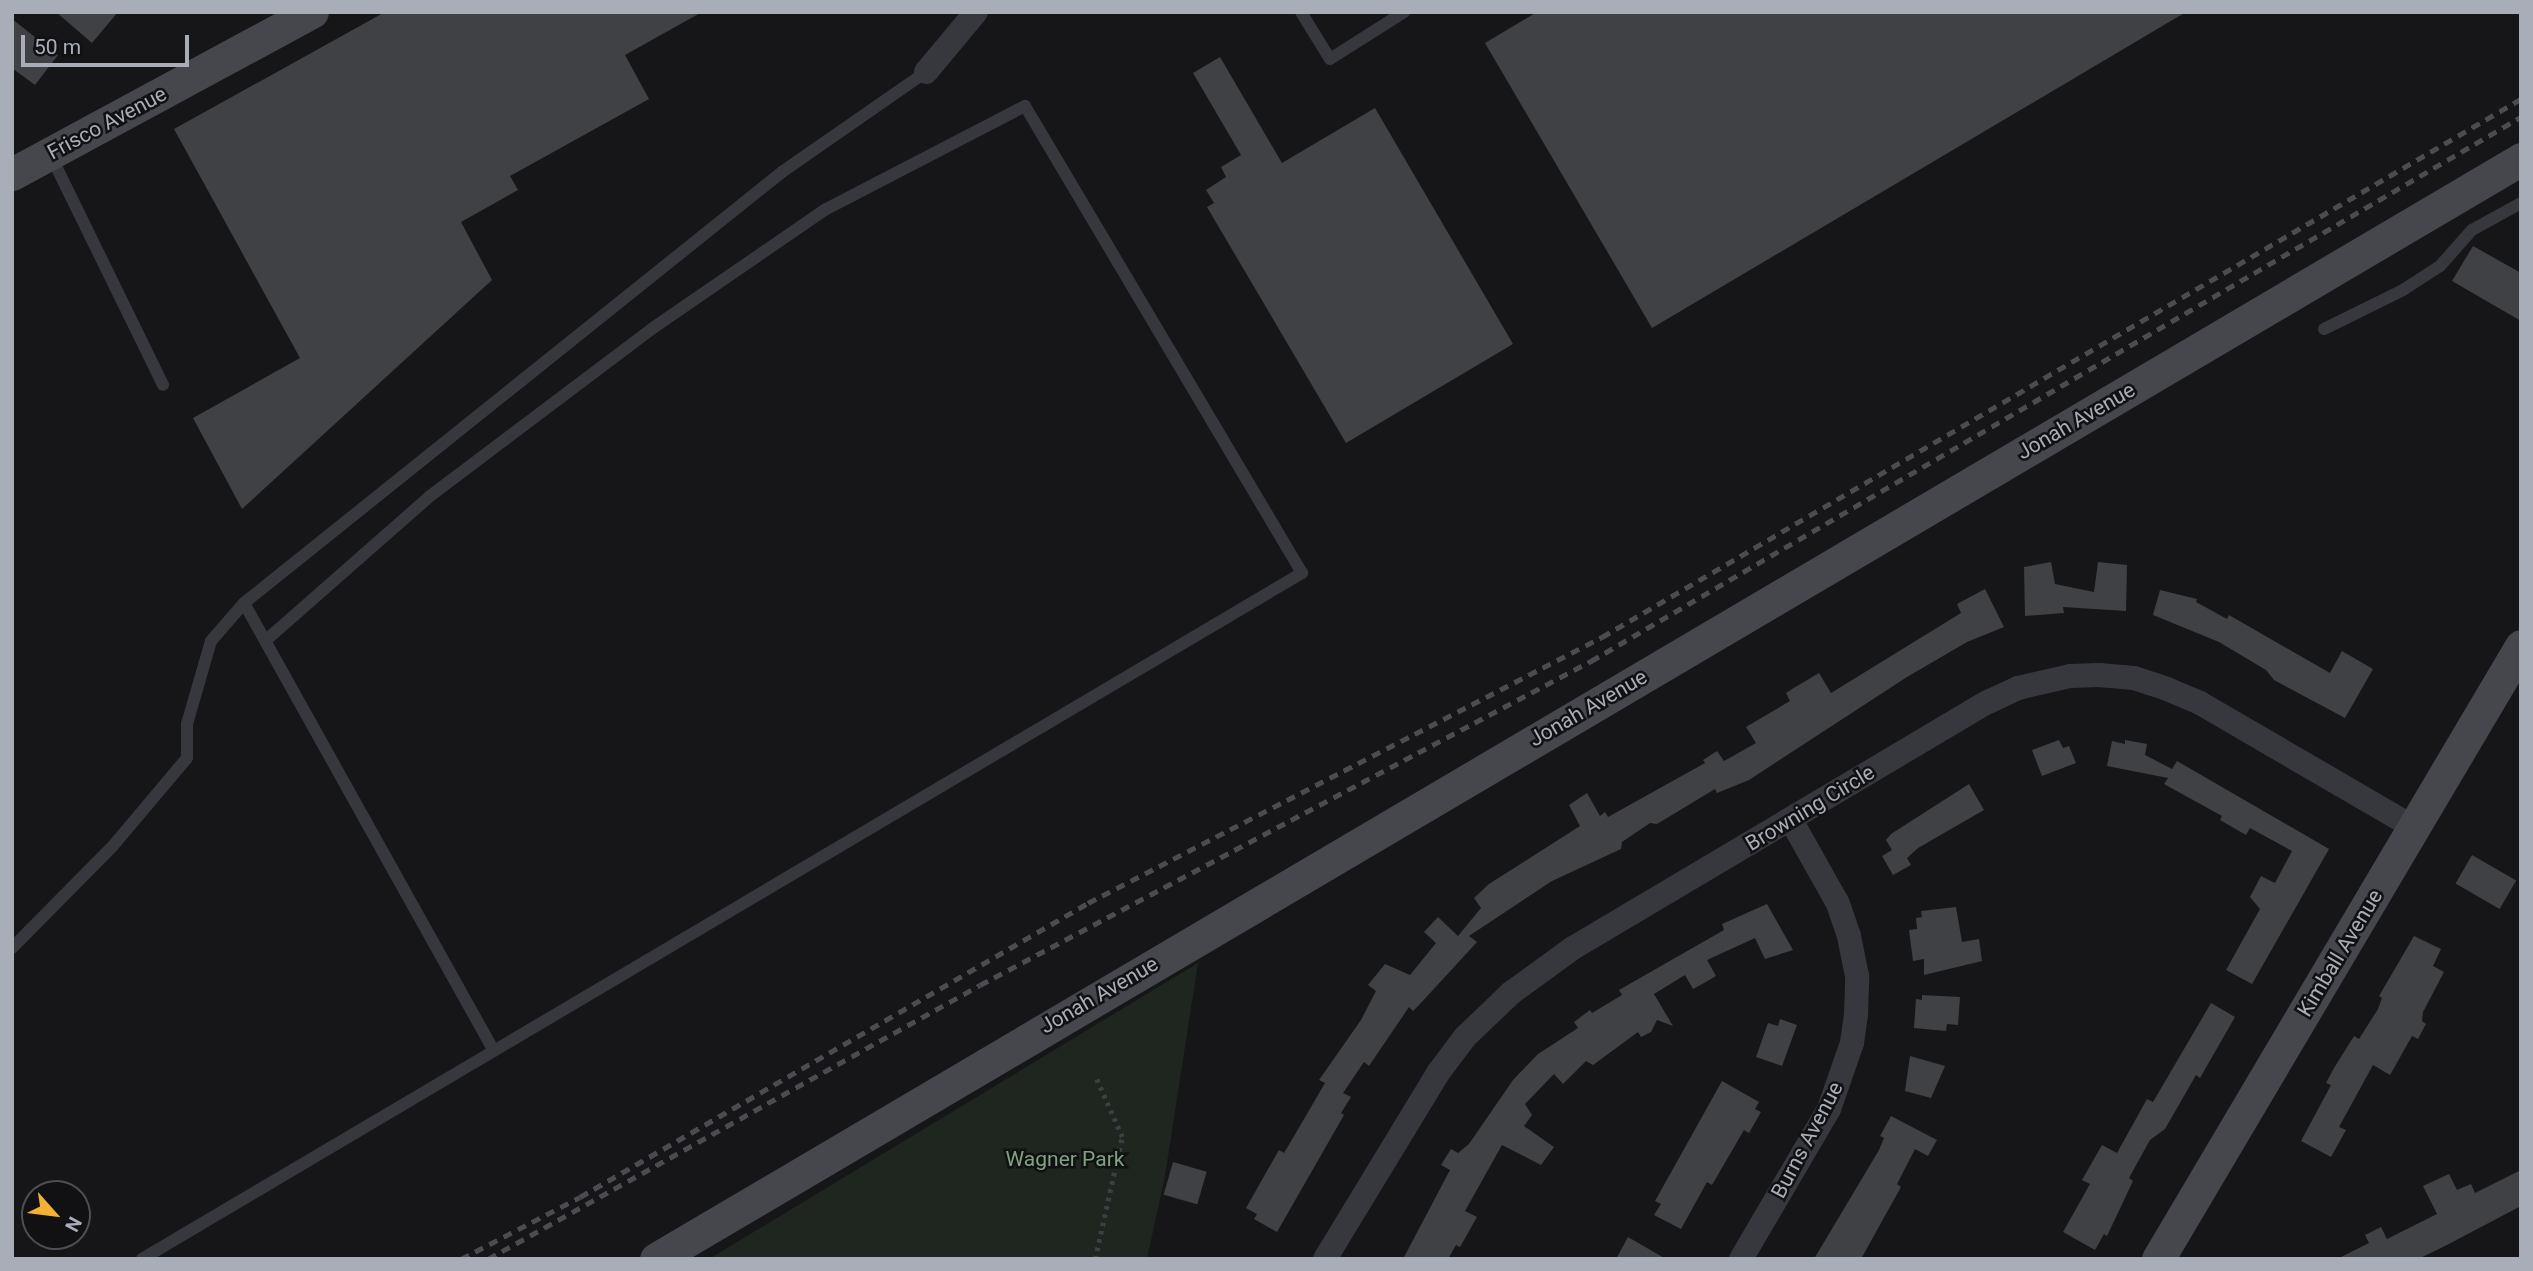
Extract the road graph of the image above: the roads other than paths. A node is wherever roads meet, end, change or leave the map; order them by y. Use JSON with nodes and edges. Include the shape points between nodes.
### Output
{"nodes":[{"id":1,"x":312,"y":12,"type":"edge"},
{"id":2,"x":976,"y":12,"type":"edge"},
{"id":3,"x":1301,"y":12,"type":"edge"},
{"id":4,"x":1404,"y":12,"type":"edge"},
{"id":5,"x":926,"y":72,"type":"joint"},
{"id":6,"x":50,"y":154,"type":"junction"},
{"id":7,"x":2521,"y":159,"type":"edge"},
{"id":8,"x":12,"y":174,"type":"edge"},
{"id":9,"x":2521,"y":203,"type":"edge"},
{"id":10,"x":2324,"y":330,"type":"dead end"},
{"id":11,"x":163,"y":385,"type":"dead end"},
{"id":12,"x":244,"y":603,"type":"junction"},
{"id":13,"x":266,"y":640,"type":"junction"},
{"id":14,"x":2521,"y":646,"type":"edge"},
{"id":15,"x":1791,"y":820,"type":"junction"},
{"id":16,"x":2415,"y":828,"type":"junction"},
{"id":17,"x":12,"y":948,"type":"edge"},
{"id":18,"x":494,"y":1051,"type":"junction"},
{"id":19,"x":142,"y":1259,"type":"edge"},
{"id":20,"x":656,"y":1259,"type":"edge"},
{"id":21,"x":1325,"y":1259,"type":"edge"},
{"id":22,"x":1741,"y":1259,"type":"edge"},
{"id":23,"x":2158,"y":1259,"type":"edge"}],
"edges":[{"from":1,"to":6,"type":"street","name":"Frisco Avenue"},
{"from":2,"to":5,"type":"street"},
{"from":3,"to":4,"type":"lane","via":[[1330,59]]},
{"from":5,"to":12,"type":"lane","via":[[782,172]]},
{"from":6,"to":8,"type":"street","name":"Frisco Avenue"},
{"from":6,"to":11,"type":"lane"},
{"from":7,"to":20,"type":"street","name":"Jonah Avenue"},
{"from":9,"to":10,"type":"lane","via":[[2472,230],[2440,266],[2403,290]]},
{"from":12,"to":13,"type":"lane"},
{"from":12,"to":17,"type":"lane","via":[[211,641],[187,724],[187,758],[112,847]]},
{"from":13,"to":18,"type":"lane"},
{"from":13,"to":18,"type":"lane","via":[[429,497],[653,328],[825,209],[1025,106],[1302,573]]},
{"from":14,"to":16,"type":"street","name":"Kimball Avenue"},
{"from":15,"to":16,"type":"street","name":"Browning Circle","via":[[1988,702],[2040,681],[2099,675],[2134,678],[2200,703]]},
{"from":15,"to":21,"type":"street","name":"Browning Circle","via":[[1573,948],[1484,1017],[1438,1073]]},
{"from":15,"to":22,"type":"street","name":"Burns Avenue","via":[[1837,902],[1849,936],[1857,976],[1856,1014],[1852,1043],[1829,1109]]},
{"from":16,"to":23,"type":"street","name":"Kimball Avenue"},
{"from":18,"to":19,"type":"lane"}]}
